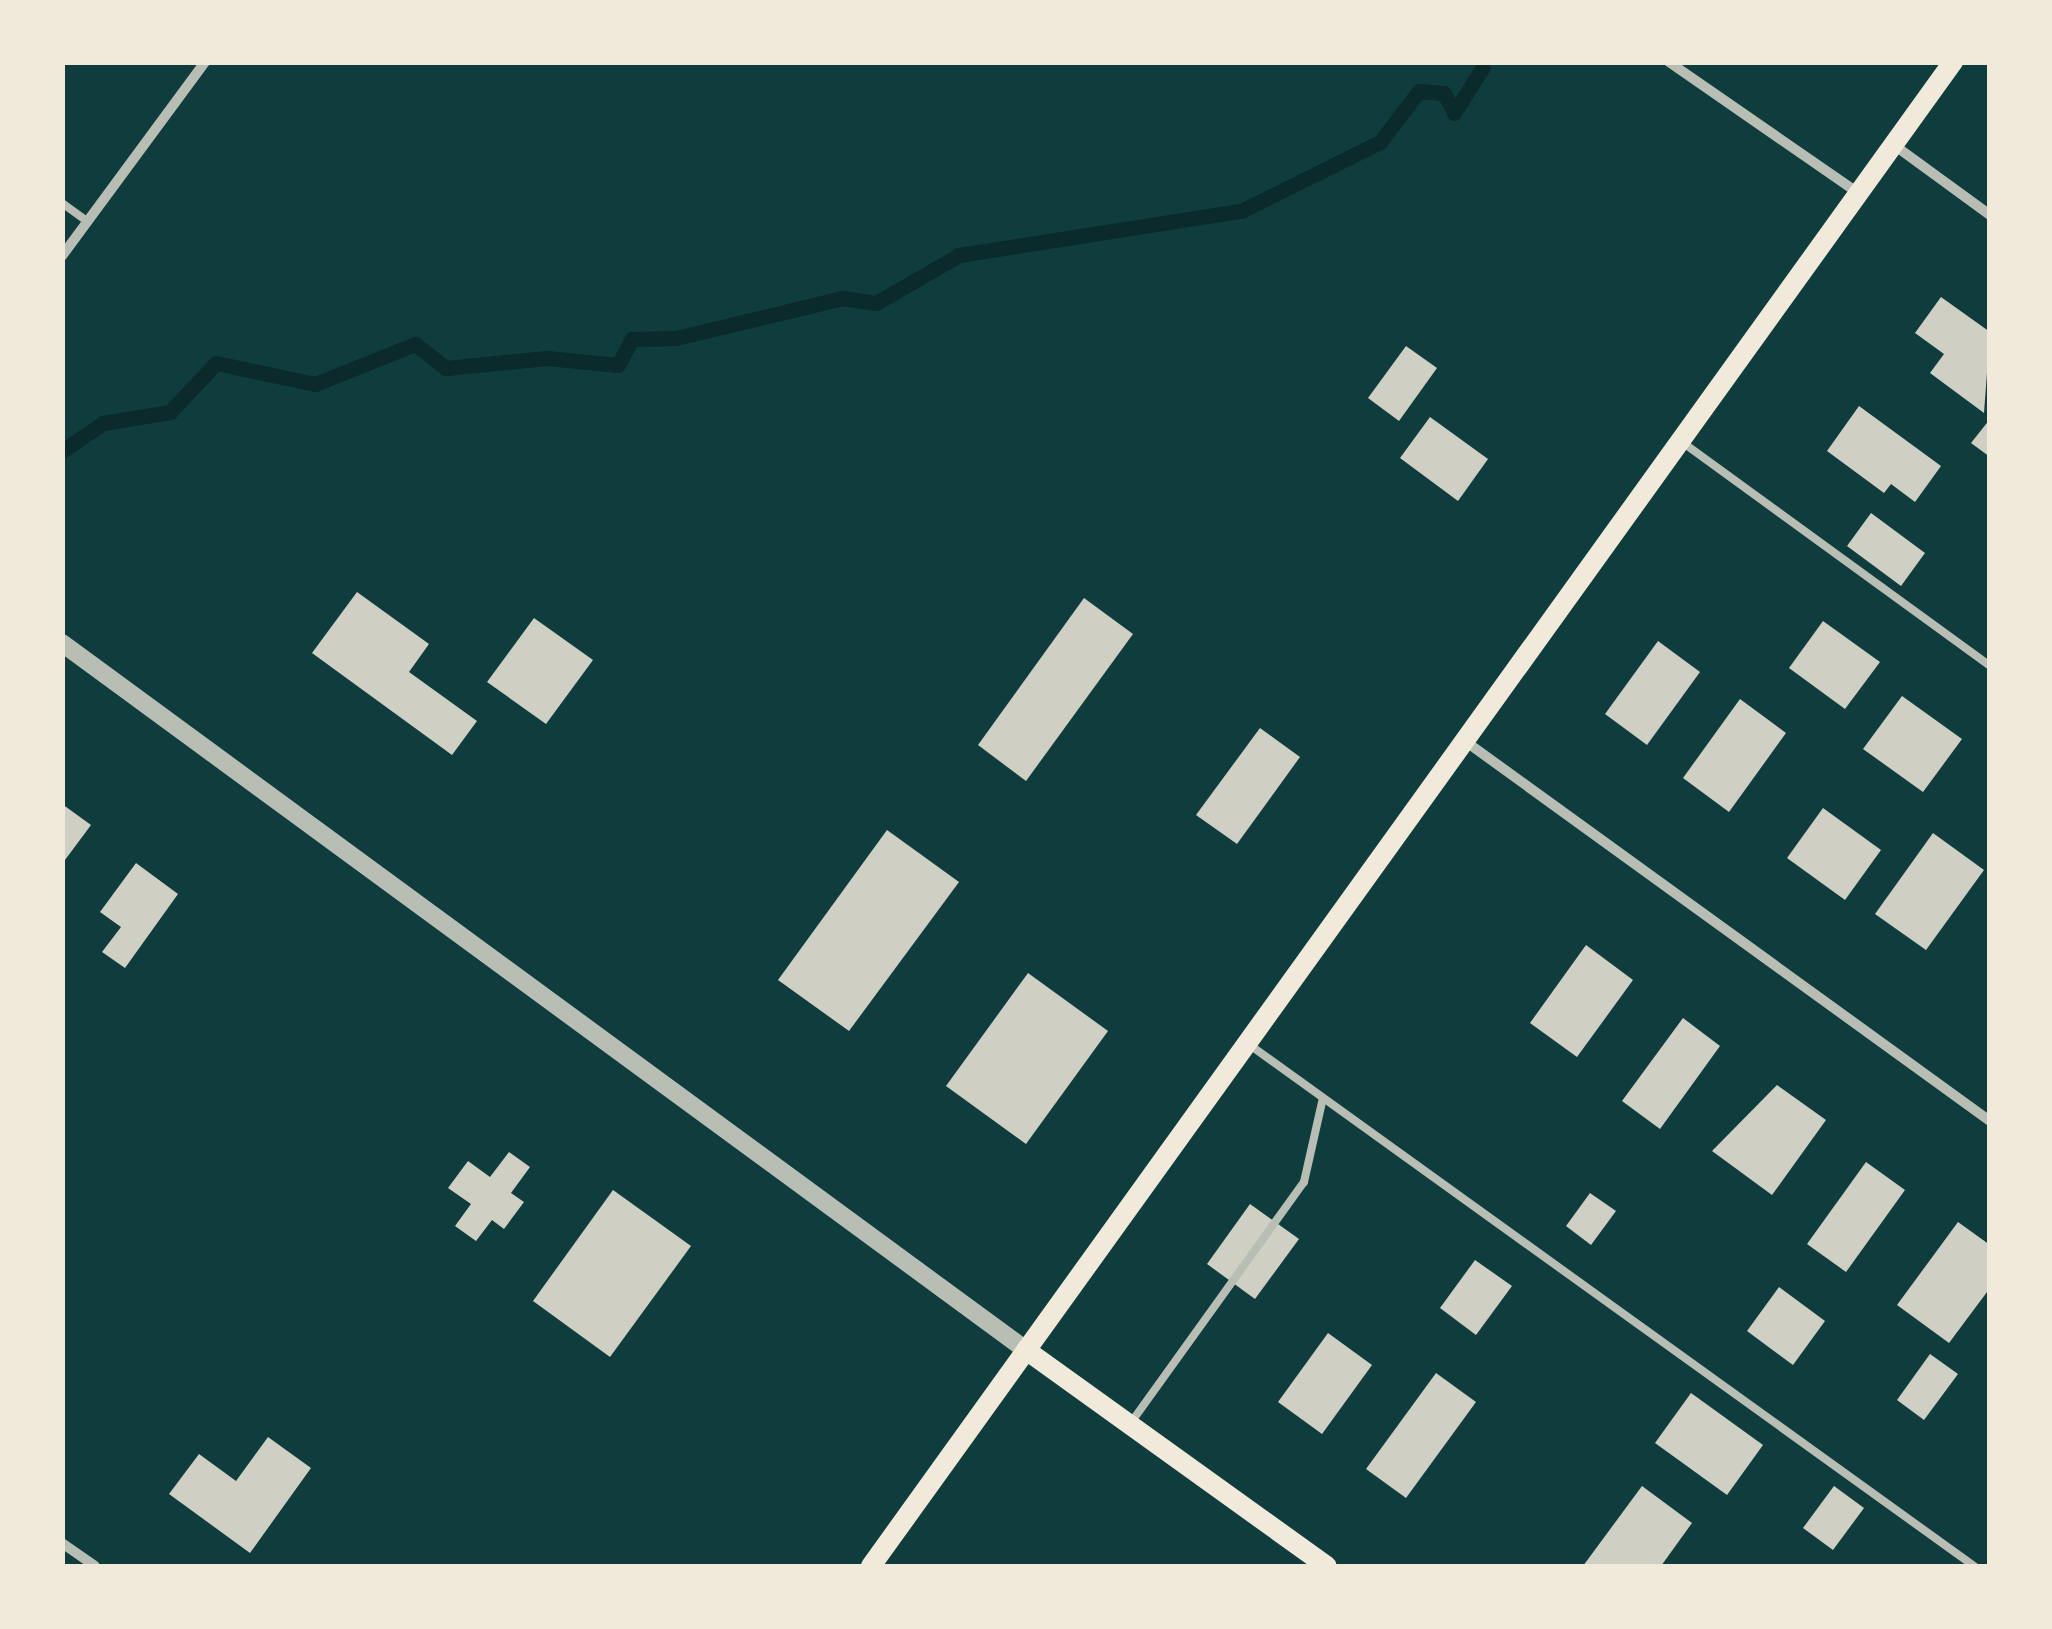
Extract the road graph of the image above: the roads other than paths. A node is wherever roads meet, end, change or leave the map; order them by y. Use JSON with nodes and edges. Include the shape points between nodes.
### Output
{"nodes":[{"id":1,"x":205,"y":62,"type":"edge"},
{"id":2,"x":1668,"y":62,"type":"edge"},
{"id":3,"x":1954,"y":62,"type":"edge"},
{"id":4,"x":1894,"y":145,"type":"junction"},
{"id":5,"x":1858,"y":193,"type":"junction"},
{"id":6,"x":62,"y":204,"type":"edge"},
{"id":7,"x":1990,"y":215,"type":"edge"},
{"id":8,"x":88,"y":222,"type":"junction"},
{"id":9,"x":62,"y":256,"type":"edge"},
{"id":10,"x":1680,"y":442,"type":"junction"},
{"id":11,"x":62,"y":642,"type":"edge"},
{"id":12,"x":1990,"y":666,"type":"edge"},
{"id":13,"x":1464,"y":742,"type":"junction"},
{"id":14,"x":1247,"y":1044,"type":"junction"},
{"id":15,"x":1323,"y":1098,"type":"junction"},
{"id":16,"x":1990,"y":1121,"type":"edge"},
{"id":17,"x":1026,"y":1350,"type":"junction"},
{"id":18,"x":1130,"y":1424,"type":"junction"},
{"id":19,"x":62,"y":1544,"type":"edge"},
{"id":20,"x":94,"y":1566,"type":"edge"},
{"id":21,"x":870,"y":1566,"type":"edge"},
{"id":22,"x":1328,"y":1566,"type":"edge"},
{"id":23,"x":1974,"y":1566,"type":"edge"}],
"edges":[{"from":1,"to":8,"type":"street"},
{"from":2,"to":5,"type":"street"},
{"from":3,"to":4,"type":"main road"},
{"from":4,"to":5,"type":"main road"},
{"from":4,"to":7,"type":"street"},
{"from":5,"to":10,"type":"main road"},
{"from":6,"to":8,"type":"lane"},
{"from":8,"to":9,"type":"street"},
{"from":10,"to":12,"type":"lane"},
{"from":10,"to":13,"type":"main road"},
{"from":11,"to":17,"type":"street"},
{"from":13,"to":14,"type":"main road"},
{"from":13,"to":16,"type":"street"},
{"from":14,"to":15,"type":"lane"},
{"from":14,"to":17,"type":"main road"},
{"from":15,"to":18,"type":"lane","via":[[1304,1182]]},
{"from":15,"to":23,"type":"lane"},
{"from":17,"to":18,"type":"main road"},
{"from":17,"to":21,"type":"main road"},
{"from":18,"to":22,"type":"main road"},
{"from":19,"to":20,"type":"street"}]}
